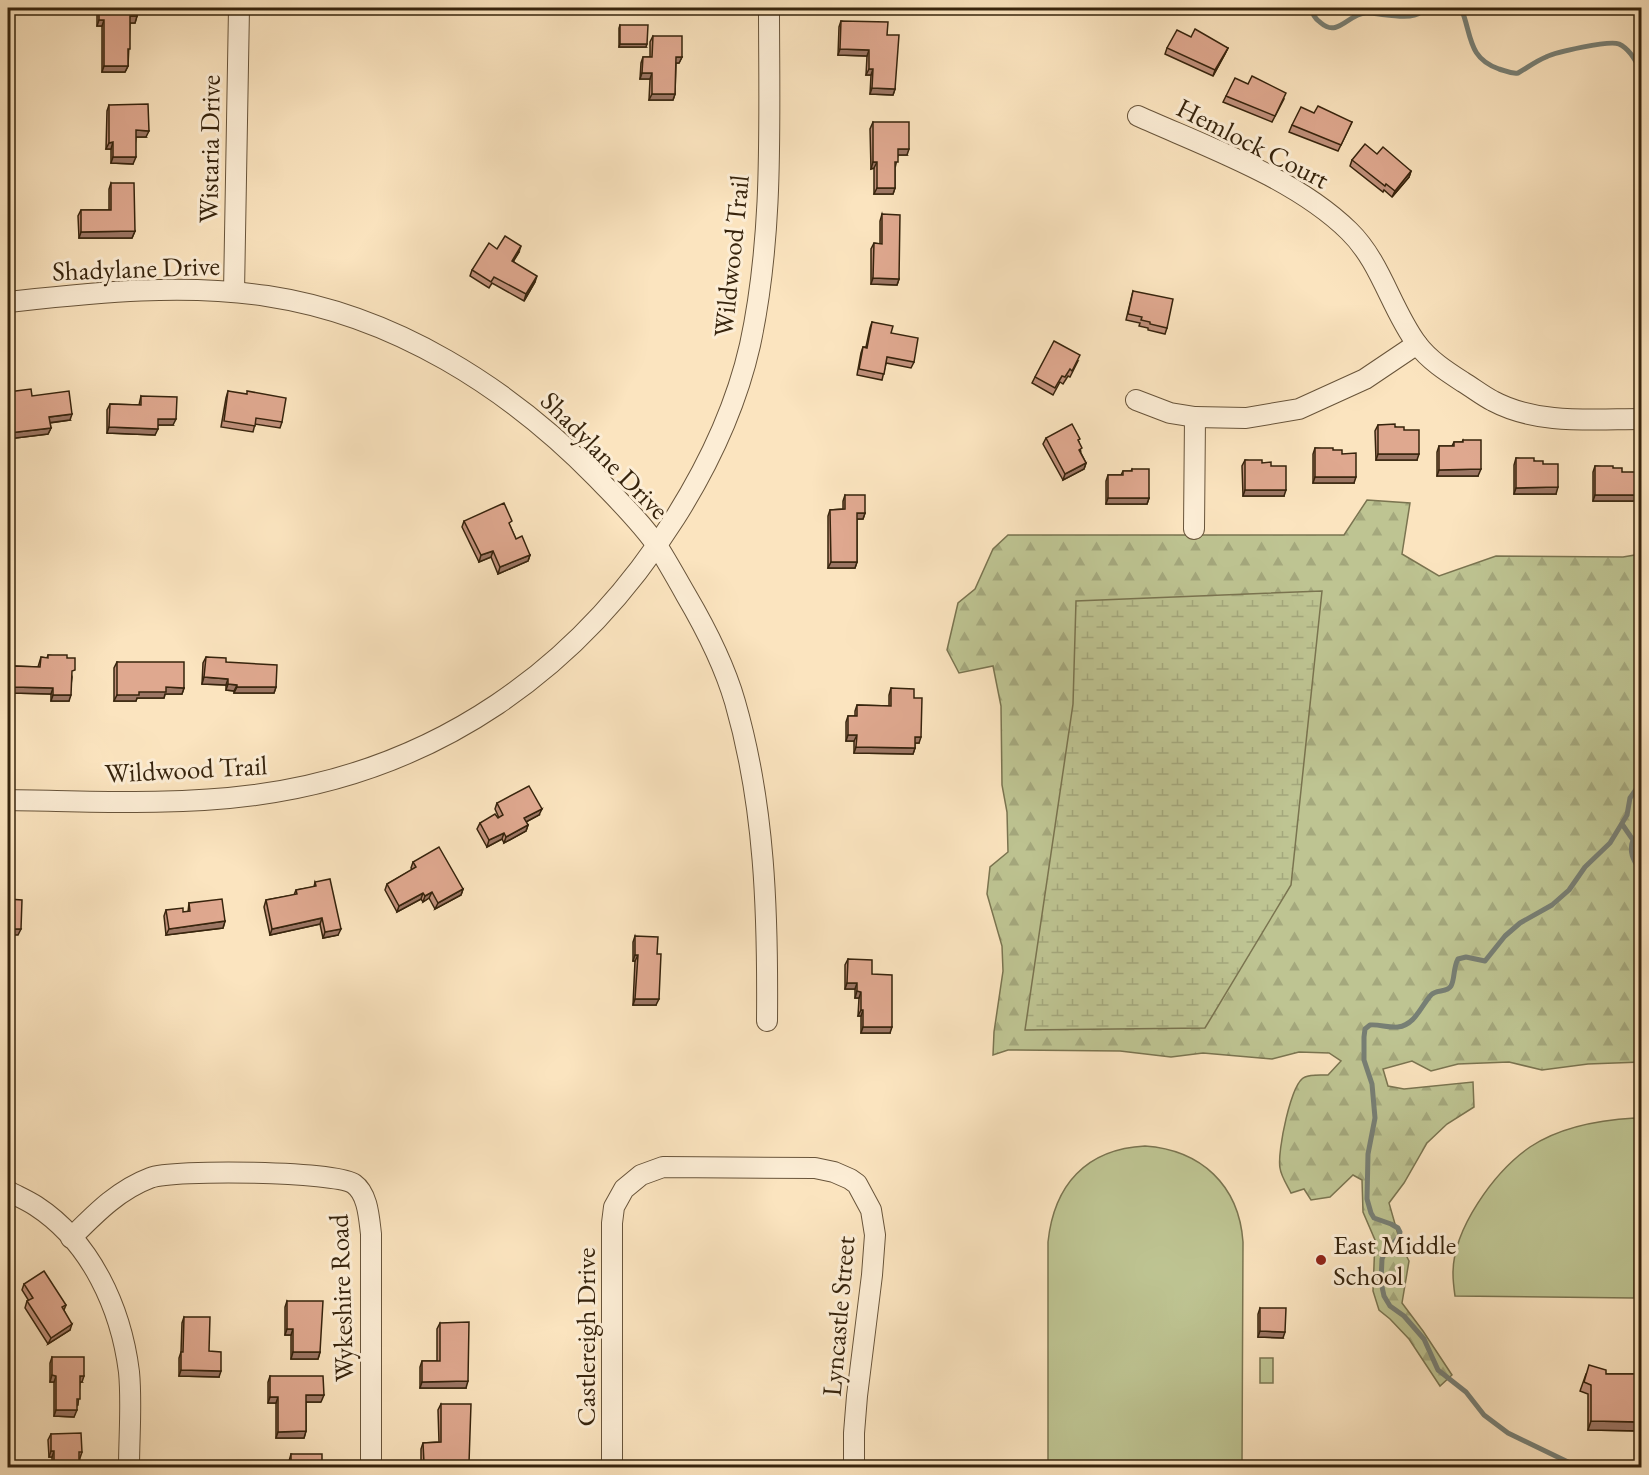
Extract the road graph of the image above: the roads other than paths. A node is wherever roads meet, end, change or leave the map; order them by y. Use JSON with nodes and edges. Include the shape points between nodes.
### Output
{"nodes":[{"id":1,"x":239,"y":8,"type":"edge"},
{"id":2,"x":769,"y":8,"type":"edge"},
{"id":3,"x":1138,"y":116,"type":"dead end"},
{"id":4,"x":234,"y":292,"type":"junction"},
{"id":5,"x":8,"y":302,"type":"edge"},
{"id":6,"x":1417,"y":344,"type":"junction"},
{"id":7,"x":1136,"y":400,"type":"dead end"},
{"id":8,"x":1195,"y":417,"type":"junction"},
{"id":9,"x":1641,"y":419,"type":"edge"},
{"id":10,"x":1194,"y":529,"type":"dead end"},
{"id":11,"x":657,"y":546,"type":"junction"},
{"id":12,"x":8,"y":800,"type":"edge"},
{"id":13,"x":767,"y":1021,"type":"dead end"},
{"id":14,"x":8,"y":1191,"type":"edge"},
{"id":15,"x":615,"y":1208,"type":"joint"},
{"id":16,"x":71,"y":1238,"type":"junction"},
{"id":17,"x":129,"y":1467,"type":"edge"},
{"id":18,"x":371,"y":1467,"type":"edge"},
{"id":19,"x":612,"y":1467,"type":"edge"},
{"id":20,"x":854,"y":1467,"type":"edge"}],
"edges":[{"from":1,"to":4,"type":"street","name":"Wistaria Drive"},
{"from":2,"to":11,"type":"street","name":"Wildwood Trail","via":[[767,223],[749,346],[725,423],[694,487]]},
{"from":3,"to":6,"type":"street","name":"Hemlock Court","via":[[1277,180],[1320,206],[1350,232],[1370,257]]},
{"from":4,"to":5,"type":"street","name":"Shadylane Drive","via":[[124,291]]},
{"from":4,"to":11,"type":"street","name":"Shadylane Drive","via":[[300,302],[369,322],[417,344],[484,383],[530,416],[575,456]]},
{"from":6,"to":8,"type":"street","via":[[1365,379],[1299,409],[1246,417]]},
{"from":6,"to":9,"type":"street","name":"Hemlock Court","via":[[1437,364],[1494,402],[1558,419]]},
{"from":7,"to":8,"type":"street","via":[[1170,413]]},
{"from":8,"to":10,"type":"street"},
{"from":11,"to":12,"type":"street","name":"Wildwood Trail","via":[[612,604],[536,676],[482,715],[385,762],[320,782],[256,795],[166,802]]},
{"from":11,"to":13,"type":"street","name":"Shadylane Drive","via":[[698,615],[723,668],[744,737],[766,880]]},
{"from":14,"to":16,"type":"street","via":[[37,1207]]},
{"from":15,"to":19,"type":"street","name":"Castlereigh Drive"},
{"from":15,"to":20,"type":"street","name":"Lyncastle Street","via":[[624,1189],[663,1167],[815,1168],[834,1172],[857,1184],[871,1210],[875,1235],[857,1396]]},
{"from":16,"to":17,"type":"street","via":[[102,1279],[124,1343],[129,1374]]},
{"from":16,"to":18,"type":"street","name":"Wykeshire Road","via":[[110,1200],[152,1177],[177,1173],[317,1174],[355,1184],[368,1204],[371,1234]]}]}
